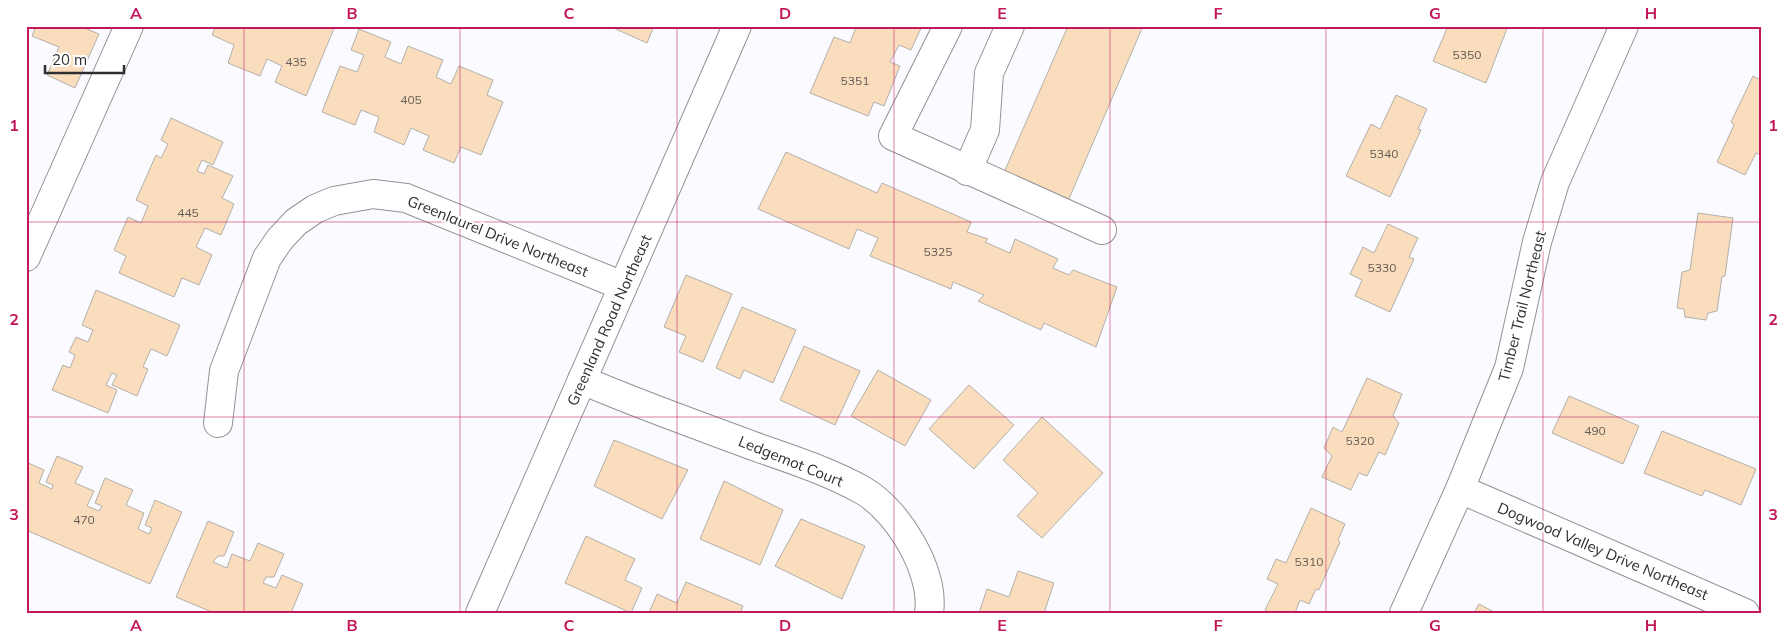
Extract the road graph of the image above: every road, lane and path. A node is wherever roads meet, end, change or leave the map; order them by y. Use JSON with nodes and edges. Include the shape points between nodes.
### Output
{"nodes":[{"id":1,"x":129,"y":26,"type":"edge"},
{"id":2,"x":737,"y":26,"type":"edge"},
{"id":3,"x":948,"y":26,"type":"edge"},
{"id":4,"x":1010,"y":26,"type":"edge"},
{"id":5,"x":1624,"y":26,"type":"edge"},
{"id":6,"x":967,"y":171,"type":"junction"},
{"id":7,"x":1102,"y":230,"type":"dead end"},
{"id":8,"x":26,"y":257,"type":"edge"},
{"id":9,"x":624,"y":286,"type":"junction"},
{"id":10,"x":582,"y":380,"type":"junction"},
{"id":11,"x":218,"y":423,"type":"dead end"},
{"id":12,"x":1460,"y":489,"type":"junction"},
{"id":13,"x":480,"y":613,"type":"edge"},
{"id":14,"x":929,"y":613,"type":"edge"},
{"id":15,"x":1404,"y":613,"type":"edge"},
{"id":16,"x":1745,"y":613,"type":"edge"}],
"edges":[{"from":1,"to":8,"type":"street"},
{"from":2,"to":9,"type":"street","name":"Greenland Road Northeast"},
{"from":3,"to":6,"type":"street","via":[[893,136]]},
{"from":4,"to":6,"type":"street","via":[[989,74],[985,130]]},
{"from":5,"to":12,"type":"street","name":"Timber Trail Northeast","via":[[1555,182],[1537,242],[1509,368]]},
{"from":6,"to":7,"type":"street"},
{"from":9,"to":10,"type":"street","name":"Greenland Road Northeast"},
{"from":9,"to":11,"type":"street","name":"Greenlaurel Drive Northeast","via":[[406,198],[373,194],[334,200],[296,222],[267,258],[224,371]]},
{"from":10,"to":13,"type":"street","name":"Greenland Road Northeast"},
{"from":10,"to":14,"type":"street","name":"Ledgemot Court","via":[[806,465],[865,492],[903,531],[920,558],[929,584]]},
{"from":12,"to":15,"type":"street","name":"Timber Trail Northeast"},
{"from":12,"to":16,"type":"street","name":"Dogwood Valley Drive Northeast"}]}
